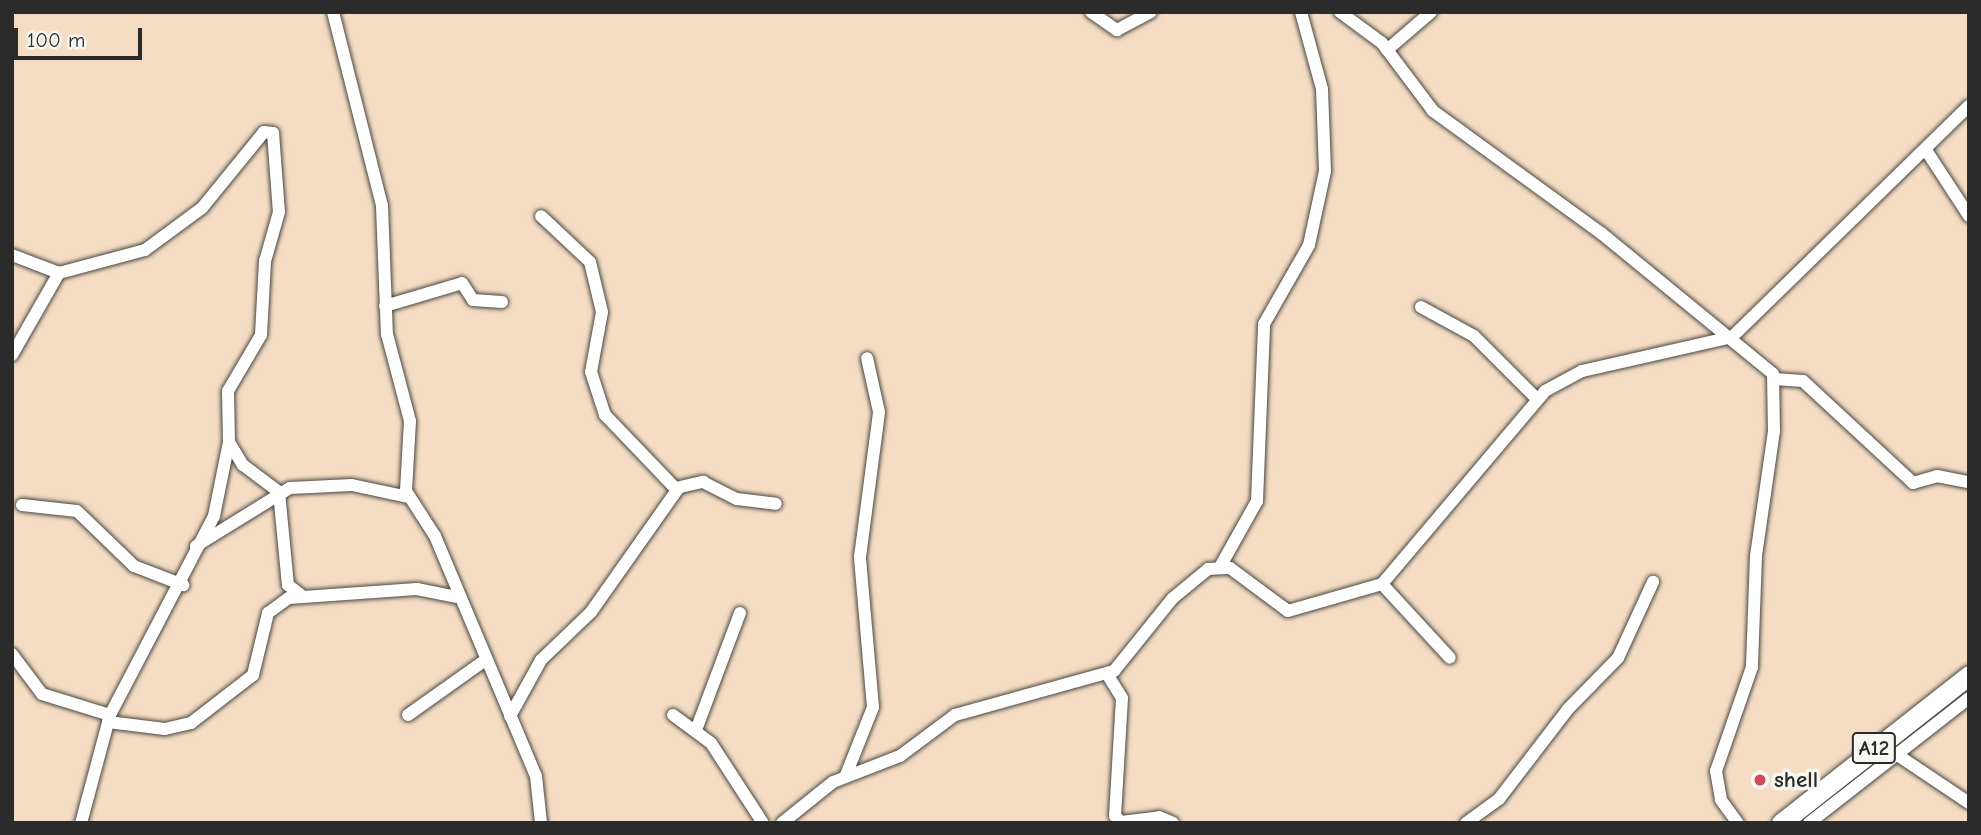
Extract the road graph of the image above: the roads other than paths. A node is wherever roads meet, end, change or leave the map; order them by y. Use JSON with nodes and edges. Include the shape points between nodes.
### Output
{"nodes":[{"id":1,"x":333,"y":12,"type":"edge"},
{"id":2,"x":1091,"y":12,"type":"edge"},
{"id":3,"x":1151,"y":12,"type":"edge"},
{"id":4,"x":1301,"y":12,"type":"edge"},
{"id":5,"x":1340,"y":12,"type":"edge"},
{"id":6,"x":1432,"y":12,"type":"edge"},
{"id":7,"x":1387,"y":50,"type":"junction"},
{"id":8,"x":1969,"y":107,"type":"edge"},
{"id":9,"x":1926,"y":150,"type":"junction"},
{"id":10,"x":541,"y":216,"type":"dead end"},
{"id":11,"x":1969,"y":216,"type":"edge"},
{"id":12,"x":12,"y":255,"type":"edge"},
{"id":13,"x":59,"y":273,"type":"junction"},
{"id":14,"x":502,"y":302,"type":"dead end"},
{"id":15,"x":385,"y":306,"type":"junction"},
{"id":16,"x":1421,"y":307,"type":"dead end"},
{"id":17,"x":1732,"y":337,"type":"junction"},
{"id":18,"x":12,"y":355,"type":"edge"},
{"id":19,"x":867,"y":358,"type":"dead end"},
{"id":20,"x":1774,"y":379,"type":"junction"},
{"id":21,"x":1536,"y":398,"type":"junction"},
{"id":22,"x":229,"y":442,"type":"junction"},
{"id":23,"x":1969,"y":482,"type":"edge"},
{"id":24,"x":677,"y":488,"type":"junction"},
{"id":25,"x":279,"y":492,"type":"junction"},
{"id":26,"x":408,"y":496,"type":"junction"},
{"id":27,"x":776,"y":504,"type":"dead end"},
{"id":28,"x":22,"y":505,"type":"dead end"},
{"id":29,"x":192,"y":548,"type":"junction"},
{"id":30,"x":1220,"y":567,"type":"junction"},
{"id":31,"x":1653,"y":582,"type":"dead end"},
{"id":32,"x":1382,"y":584,"type":"junction"},
{"id":33,"x":183,"y":585,"type":"junction"},
{"id":34,"x":301,"y":595,"type":"junction"},
{"id":35,"x":457,"y":597,"type":"junction"},
{"id":36,"x":740,"y":613,"type":"dead end"},
{"id":37,"x":12,"y":654,"type":"edge"},
{"id":38,"x":1450,"y":658,"type":"dead end"},
{"id":39,"x":484,"y":661,"type":"junction"},
{"id":40,"x":1107,"y":674,"type":"junction"},
{"id":41,"x":1969,"y":675,"type":"edge"},
{"id":42,"x":1968,"y":700,"type":"edge"},
{"id":43,"x":408,"y":715,"type":"dead end"},
{"id":44,"x":673,"y":715,"type":"dead end"},
{"id":45,"x":510,"y":716,"type":"junction"},
{"id":46,"x":109,"y":718,"type":"junction"},
{"id":47,"x":696,"y":730,"type":"junction"},
{"id":48,"x":1896,"y":754,"type":"junction"},
{"id":49,"x":846,"y":775,"type":"junction"},
{"id":50,"x":1969,"y":803,"type":"edge"},
{"id":51,"x":81,"y":823,"type":"edge"},
{"id":52,"x":541,"y":823,"type":"edge"},
{"id":53,"x":763,"y":823,"type":"edge"},
{"id":54,"x":782,"y":823,"type":"edge"},
{"id":55,"x":1173,"y":823,"type":"edge"},
{"id":56,"x":1466,"y":823,"type":"edge"},
{"id":57,"x":1738,"y":823,"type":"edge"},
{"id":58,"x":1781,"y":823,"type":"edge"},
{"id":59,"x":1809,"y":823,"type":"edge"}],
"edges":[{"from":1,"to":15,"type":"street","via":[[382,206]]},
{"from":2,"to":3,"type":"street","via":[[1118,30]]},
{"from":4,"to":30,"type":"street","via":[[1322,89],[1325,171],[1309,245],[1264,324],[1257,501]]},
{"from":5,"to":7,"type":"street"},
{"from":6,"to":7,"type":"street"},
{"from":7,"to":17,"type":"street","via":[[1433,111]]},
{"from":8,"to":9,"type":"street"},
{"from":9,"to":11,"type":"street"},
{"from":9,"to":17,"type":"street"},
{"from":10,"to":24,"type":"street","via":[[590,262],[602,312],[591,372],[605,415]]},
{"from":12,"to":13,"type":"street"},
{"from":13,"to":18,"type":"street"},
{"from":13,"to":22,"type":"street","via":[[156,242],[208,202],[271,130],[279,212],[265,261],[260,341],[228,391]]},
{"from":14,"to":15,"type":"street","via":[[473,300],[462,283]]},
{"from":15,"to":26,"type":"street","via":[[410,421]]},
{"from":16,"to":21,"type":"street","via":[[1474,336]]},
{"from":17,"to":20,"type":"street"},
{"from":17,"to":21,"type":"street","via":[[1582,371]]},
{"from":19,"to":49,"type":"street","via":[[865,370],[879,412],[860,557],[873,707]]},
{"from":20,"to":23,"type":"street","via":[[1803,381],[1913,483],[1937,476]]},
{"from":20,"to":57,"type":"street","via":[[1752,667],[1716,771],[1721,800]]},
{"from":21,"to":32,"type":"street"},
{"from":22,"to":25,"type":"street","via":[[243,465]]},
{"from":22,"to":29,"type":"street","via":[[214,516]]},
{"from":24,"to":27,"type":"street","via":[[703,482],[737,499]]},
{"from":24,"to":45,"type":"street","via":[[591,612],[541,660]]},
{"from":25,"to":26,"type":"street","via":[[352,485]]},
{"from":25,"to":29,"type":"street"},
{"from":25,"to":34,"type":"street","via":[[288,585]]},
{"from":26,"to":35,"type":"street","via":[[436,536]]},
{"from":28,"to":33,"type":"street","via":[[77,511],[134,566]]},
{"from":29,"to":33,"type":"street"},
{"from":30,"to":32,"type":"street","via":[[1288,611]]},
{"from":30,"to":40,"type":"street","via":[[1188,583],[1129,658]]},
{"from":31,"to":56,"type":"street","via":[[1618,658],[1568,709],[1499,799]]},
{"from":32,"to":38,"type":"street"},
{"from":33,"to":46,"type":"street"},
{"from":34,"to":35,"type":"street","via":[[363,597],[416,589]]},
{"from":34,"to":46,"type":"street","via":[[268,613],[253,675],[191,723],[165,729]]},
{"from":35,"to":39,"type":"street"},
{"from":36,"to":47,"type":"street"},
{"from":37,"to":46,"type":"street","via":[[42,694]]},
{"from":39,"to":43,"type":"street"},
{"from":39,"to":45,"type":"street"},
{"from":40,"to":49,"type":"street","via":[[976,705],[900,755]]},
{"from":40,"to":55,"type":"street","via":[[1122,698],[1115,723],[1115,816],[1122,822],[1159,817]]},
{"from":41,"to":58,"type":"highway","number":"A12"},
{"from":42,"to":48,"type":"street"},
{"from":44,"to":47,"type":"street"},
{"from":45,"to":52,"type":"street","via":[[541,791]]},
{"from":46,"to":51,"type":"street"},
{"from":47,"to":53,"type":"street","via":[[711,743]]},
{"from":48,"to":50,"type":"street"},
{"from":48,"to":59,"type":"street"},
{"from":49,"to":54,"type":"street"}]}
